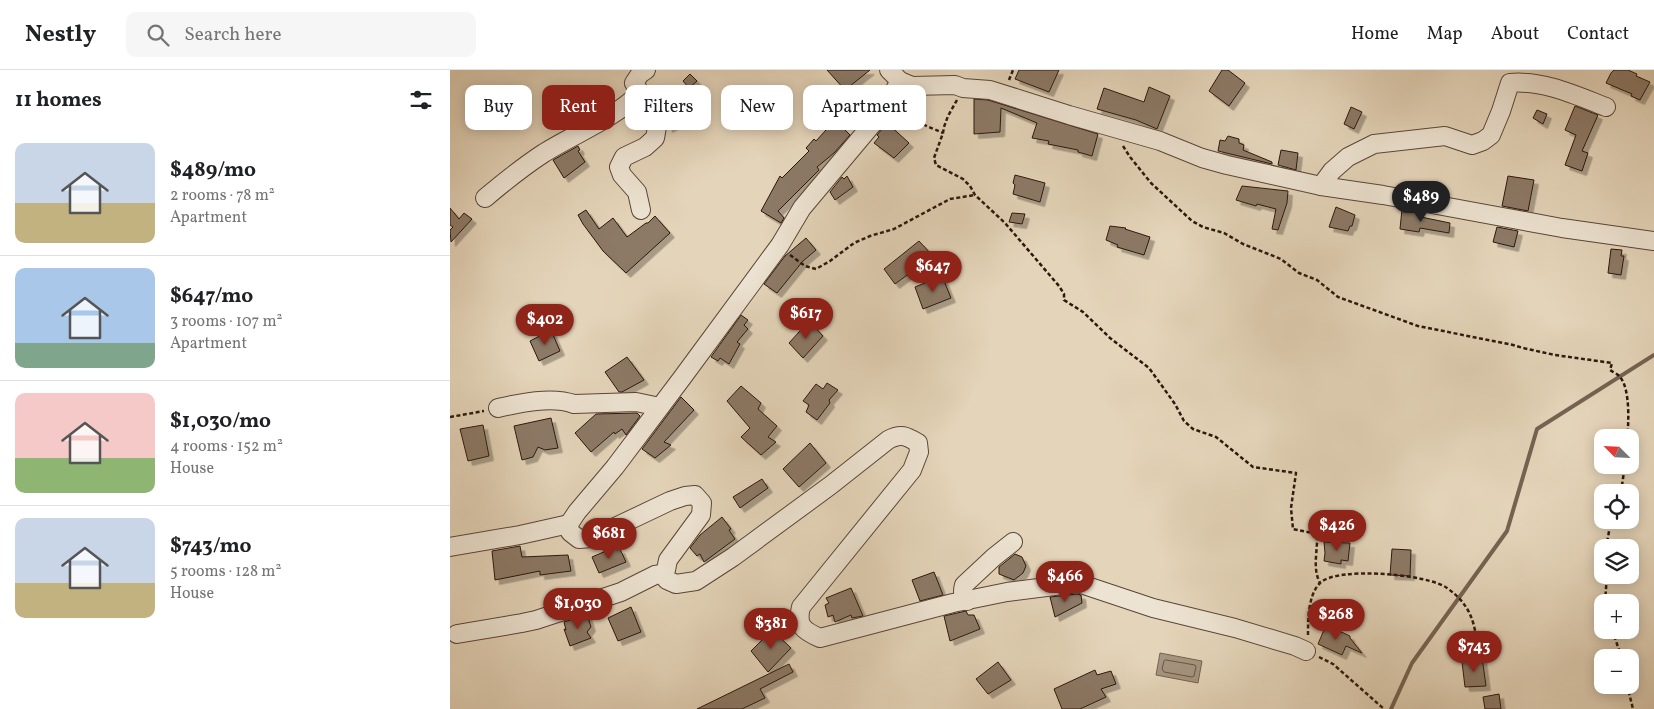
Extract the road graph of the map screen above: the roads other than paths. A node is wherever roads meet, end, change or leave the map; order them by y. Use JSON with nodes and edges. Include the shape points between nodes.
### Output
{"nodes":[{"id":1,"x":646,"y":70,"type":"edge"},
{"id":2,"x":898,"y":78,"type":"edge"},
{"id":3,"x":635,"y":85,"type":"edge"},
{"id":4,"x":625,"y":106,"type":"edge"},
{"id":5,"x":1606,"y":107,"type":"dead end"},
{"id":6,"x":656,"y":130,"type":"edge"},
{"id":7,"x":1321,"y":186,"type":"junction"},
{"id":8,"x":485,"y":198,"type":"dead end"},
{"id":9,"x":641,"y":210,"type":"dead end"},
{"id":10,"x":1654,"y":242,"type":"edge"},
{"id":11,"x":660,"y":407,"type":"junction"},
{"id":12,"x":498,"y":408,"type":"road end"},
{"id":13,"x":569,"y":524,"type":"junction"},
{"id":14,"x":1013,"y":542,"type":"dead end"},
{"id":15,"x":450,"y":547,"type":"edge"},
{"id":16,"x":662,"y":574,"type":"junction"},
{"id":17,"x":967,"y":601,"type":"junction"},
{"id":18,"x":457,"y":634,"type":"dead end"},
{"id":19,"x":1306,"y":651,"type":"road end"}],
"edges":[{"from":1,"to":3,"type":"street","via":[[640,74]]},
{"from":2,"to":7,"type":"street","via":[[912,86],[955,85],[990,90],[1160,141],[1202,158]]},
{"from":2,"to":11,"type":"street","via":[[880,115],[802,208],[780,245]]},
{"from":4,"to":8,"type":"street","via":[[544,153]]},
{"from":5,"to":7,"type":"street","via":[[1544,85],[1510,83],[1491,135],[1483,142],[1472,145],[1445,136],[1374,144],[1348,157]]},
{"from":6,"to":9,"type":"street","via":[[655,138],[624,157],[619,167],[637,192]]},
{"from":7,"to":10,"type":"street"},
{"from":11,"to":12,"type":"street","via":[[636,402],[574,404],[566,401],[523,402]]},
{"from":11,"to":13,"type":"street"},
{"from":13,"to":15,"type":"street"},
{"from":13,"to":16,"type":"street","via":[[570,532],[579,539],[592,538],[695,494],[702,503],[701,515],[668,560]]},
{"from":14,"to":17,"type":"street","via":[[964,585],[962,591]]},
{"from":16,"to":17,"type":"street","via":[[676,584],[696,581],[733,557],[888,440],[904,436],[918,443],[919,452],[912,470],[801,607],[801,626],[820,638]]},
{"from":16,"to":18,"type":"street","via":[[621,592],[536,620]]},
{"from":17,"to":19,"type":"street","via":[[1078,583]]}]}
